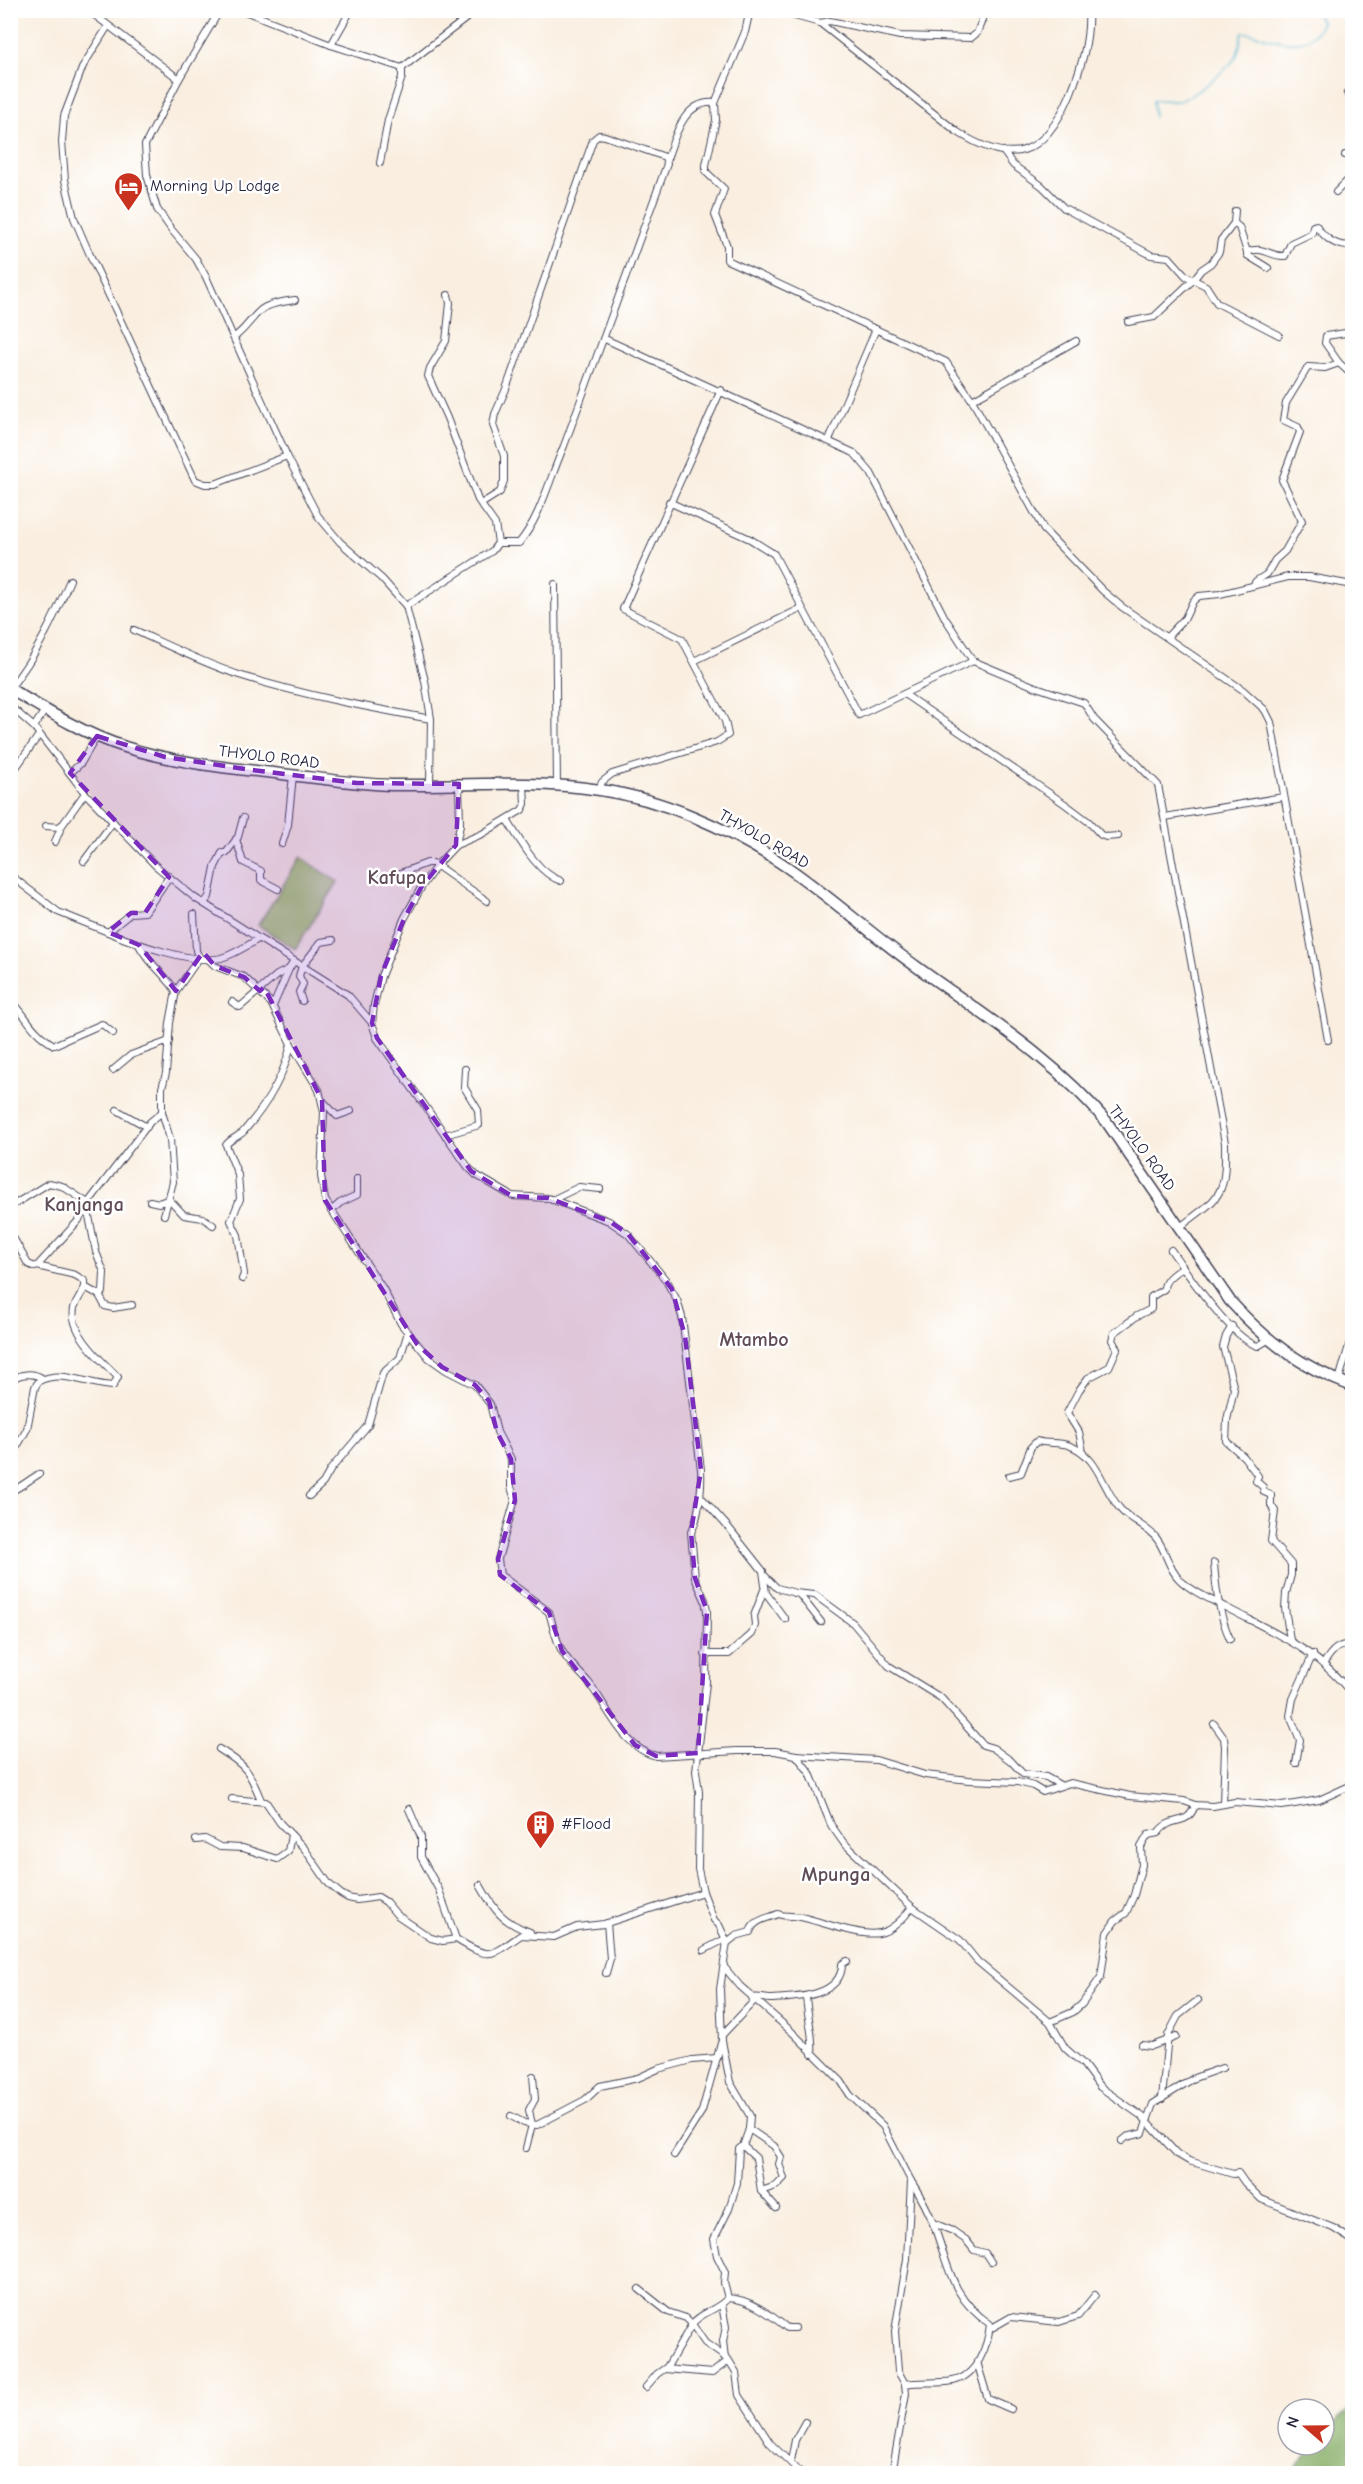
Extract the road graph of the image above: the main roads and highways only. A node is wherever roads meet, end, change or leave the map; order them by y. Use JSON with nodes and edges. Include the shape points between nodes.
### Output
{"nodes":[{"id":1,"x":10,"y":689,"type":"edge"},
{"id":2,"x":1353,"y":1386,"type":"edge"}],
"edges":[{"from":1,"to":2,"type":"highway","name":"THYOLO ROAD","via":[[97,736],[165,757],[357,783],[599,789],[680,812],[729,833],[779,862],[1028,1046],[1090,1103],[1230,1301],[1268,1340],[1306,1366]]}]}
